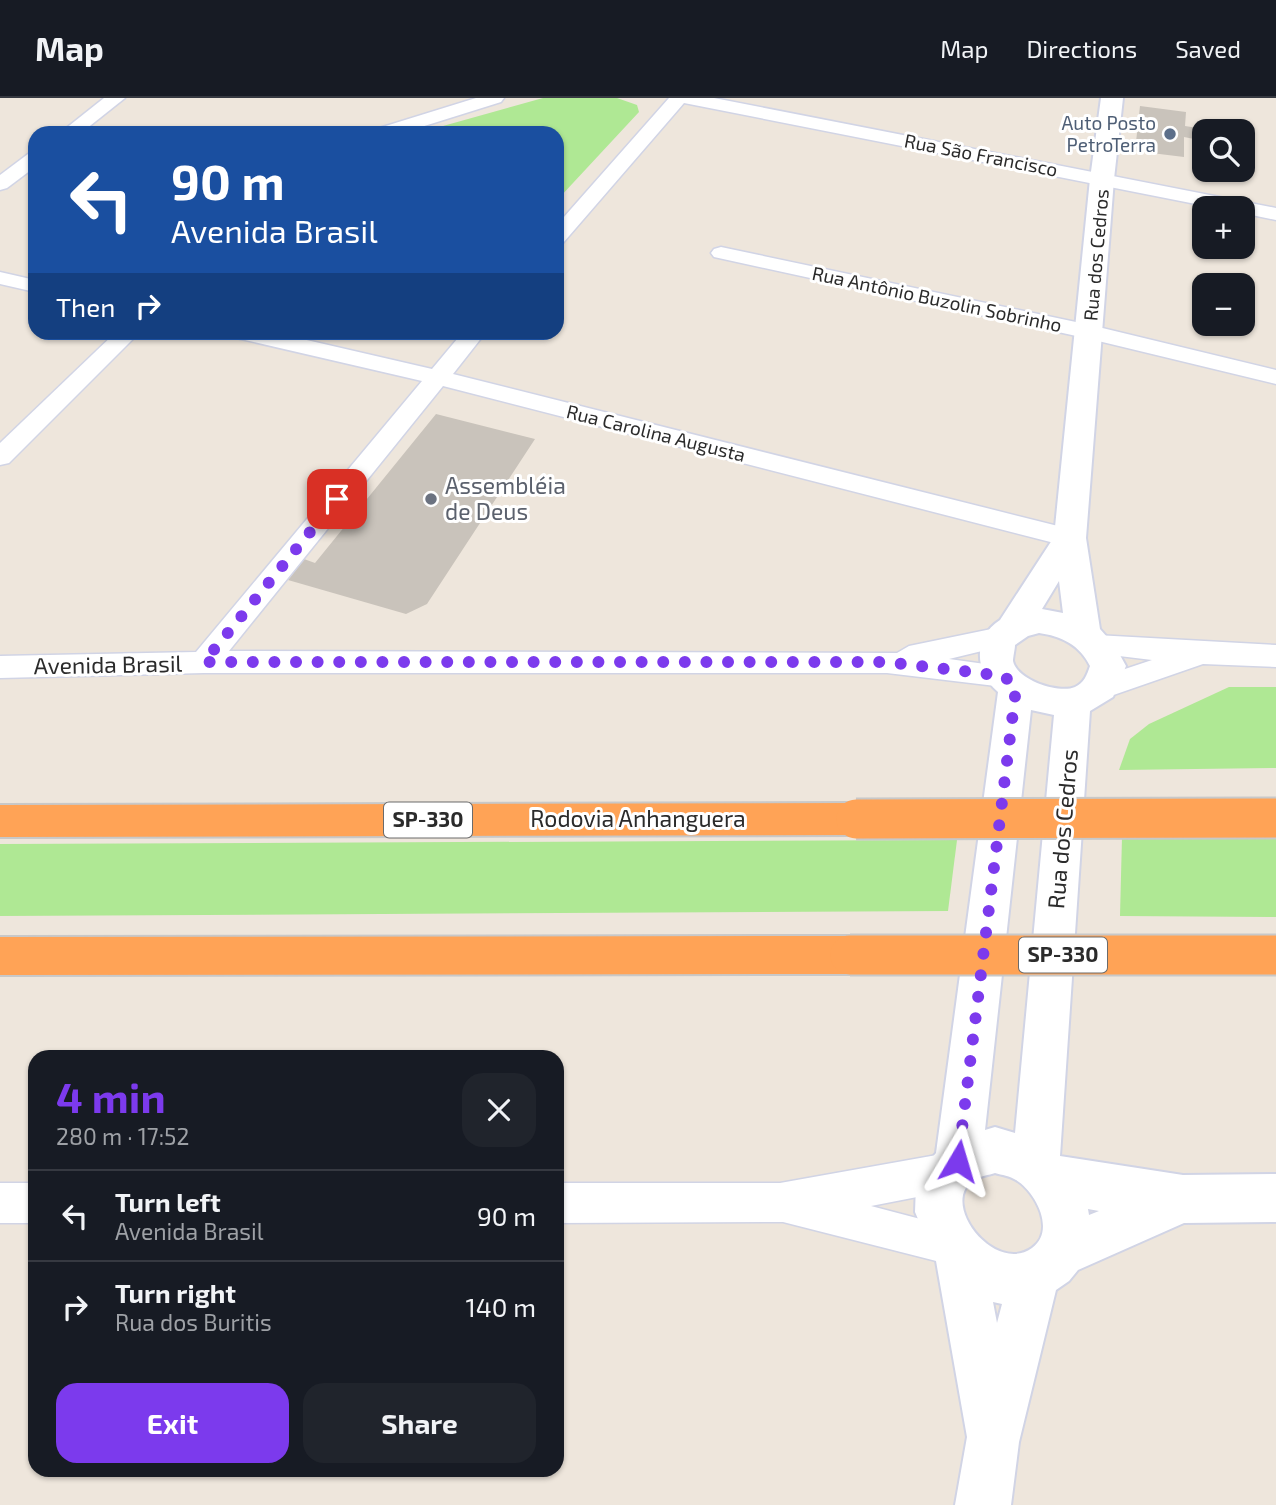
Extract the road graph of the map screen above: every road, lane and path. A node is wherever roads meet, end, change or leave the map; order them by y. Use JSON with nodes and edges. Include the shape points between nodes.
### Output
{"nodes":[{"id":1,"x":116,"y":98,"type":"edge"},
{"id":2,"x":495,"y":98,"type":"edge"},
{"id":3,"x":679,"y":98,"type":"edge"},
{"id":4,"x":686,"y":98,"type":"edge"},
{"id":5,"x":1112,"y":98,"type":"edge"},
{"id":6,"x":78,"y":126,"type":"edge"},
{"id":7,"x":405,"y":126,"type":"edge"},
{"id":8,"x":28,"y":163,"type":"edge"},
{"id":9,"x":1102,"y":179,"type":"junction"},
{"id":10,"x":0,"y":184,"type":"edge"},
{"id":11,"x":1276,"y":214,"type":"edge"},
{"id":12,"x":564,"y":230,"type":"edge"},
{"id":13,"x":721,"y":253,"type":"dead end"},
{"id":14,"x":0,"y":278,"type":"edge"},
{"id":15,"x":28,"y":284,"type":"edge"},
{"id":16,"x":1090,"y":332,"type":"junction"},
{"id":17,"x":121,"y":340,"type":"edge"},
{"id":18,"x":275,"y":340,"type":"edge"},
{"id":19,"x":468,"y":340,"type":"edge"},
{"id":20,"x":436,"y":377,"type":"junction"},
{"id":21,"x":1276,"y":377,"type":"edge"},
{"id":22,"x":0,"y":457,"type":"edge"},
{"id":23,"x":1070,"y":538,"type":"junction"},
{"id":24,"x":1007,"y":632,"type":"junction"},
{"id":25,"x":1090,"y":639,"type":"junction"},
{"id":26,"x":1203,"y":653,"type":"junction"},
{"id":27,"x":1276,"y":656,"type":"edge"},
{"id":28,"x":204,"y":662,"type":"junction"},
{"id":29,"x":887,"y":662,"type":"junction"},
{"id":30,"x":0,"y":667,"type":"edge"},
{"id":31,"x":1010,"y":682,"type":"junction"},
{"id":32,"x":1088,"y":695,"type":"junction"},
{"id":33,"x":1276,"y":818,"type":"edge"},
{"id":34,"x":0,"y":821,"type":"edge"},
{"id":35,"x":1276,"y":955,"type":"edge"},
{"id":36,"x":0,"y":956,"type":"edge"},
{"id":37,"x":953,"y":1167,"type":"junction"},
{"id":38,"x":1042,"y":1173,"type":"junction"},
{"id":39,"x":1276,"y":1198,"type":"edge"},
{"id":40,"x":1183,"y":1199,"type":"junction"},
{"id":41,"x":0,"y":1203,"type":"edge"},
{"id":42,"x":28,"y":1203,"type":"edge"},
{"id":43,"x":564,"y":1203,"type":"edge"},
{"id":44,"x":780,"y":1203,"type":"junction"},
{"id":45,"x":956,"y":1250,"type":"junction"},
{"id":46,"x":1048,"y":1264,"type":"junction"},
{"id":47,"x":992,"y":1442,"type":"junction"},
{"id":48,"x":984,"y":1505,"type":"edge"}],
"edges":[{"from":1,"to":6,"type":"street"},
{"from":2,"to":7,"type":"street"},
{"from":3,"to":12,"type":"street"},
{"from":4,"to":9,"type":"street","name":"Rua São Francisco"},
{"from":5,"to":9,"type":"street","name":"Rua dos Cedros"},
{"from":8,"to":10,"type":"street"},
{"from":9,"to":11,"type":"street","name":"Rua São Francisco"},
{"from":9,"to":16,"type":"street","name":"Rua dos Cedros"},
{"from":13,"to":16,"type":"street","name":"Rua Antônio Buzolin Sobrinho"},
{"from":14,"to":15,"type":"street"},
{"from":16,"to":21,"type":"street","name":"Rua Antônio Buzolin Sobrinho"},
{"from":16,"to":23,"type":"street","name":"Rua dos Cedros"},
{"from":17,"to":22,"type":"street"},
{"from":18,"to":20,"type":"street","name":"Rua Carolina Augusta"},
{"from":19,"to":20,"type":"street"},
{"from":20,"to":23,"type":"street","name":"Rua Carolina Augusta"},
{"from":20,"to":28,"type":"street"},
{"from":23,"to":24,"type":"street","name":"Rua dos Cedros"},
{"from":23,"to":25,"type":"street","name":"Rua dos Cedros"},
{"from":24,"to":25,"type":"street","via":[[1025,623],[1055,622]]},
{"from":24,"to":29,"type":"street","name":"Avenida Brasil"},
{"from":24,"to":31,"type":"street","via":[[996,649],[996,662]]},
{"from":25,"to":26,"type":"street"},
{"from":25,"to":32,"type":"street","via":[[1108,666]]},
{"from":26,"to":27,"type":"street"},
{"from":26,"to":32,"type":"street"},
{"from":28,"to":29,"type":"street","name":"Avenida Brasil"},
{"from":28,"to":30,"type":"street","name":"Avenida Brasil"},
{"from":29,"to":31,"type":"street","name":"Avenida Brasil"},
{"from":31,"to":32,"type":"street","via":[[1034,698],[1054,703]]},
{"from":31,"to":37,"type":"street"},
{"from":32,"to":38,"type":"street","name":"Rua dos Cedros"},
{"from":33,"to":34,"type":"highway","name":"Rodovia Anhanguera","number":"SP-330","bridge":true},
{"from":35,"to":36,"type":"highway","number":"SP-330","bridge":true},
{"from":37,"to":38,"type":"street","via":[[975,1153],[995,1150],[1016,1155]]},
{"from":37,"to":44,"type":"street"},
{"from":37,"to":45,"type":"street","via":[[940,1188],[938,1207],[942,1226]]},
{"from":38,"to":40,"type":"street"},
{"from":38,"to":46,"type":"street","via":[[1060,1197],[1066,1216],[1066,1234]]},
{"from":39,"to":40,"type":"street"},
{"from":40,"to":46,"type":"street"},
{"from":41,"to":42,"type":"street"},
{"from":43,"to":44,"type":"street"},
{"from":44,"to":45,"type":"street"},
{"from":45,"to":46,"type":"street","via":[[976,1269],[996,1278],[1016,1280]]},
{"from":45,"to":47,"type":"street"},
{"from":46,"to":47,"type":"street"},
{"from":47,"to":48,"type":"street"}]}
